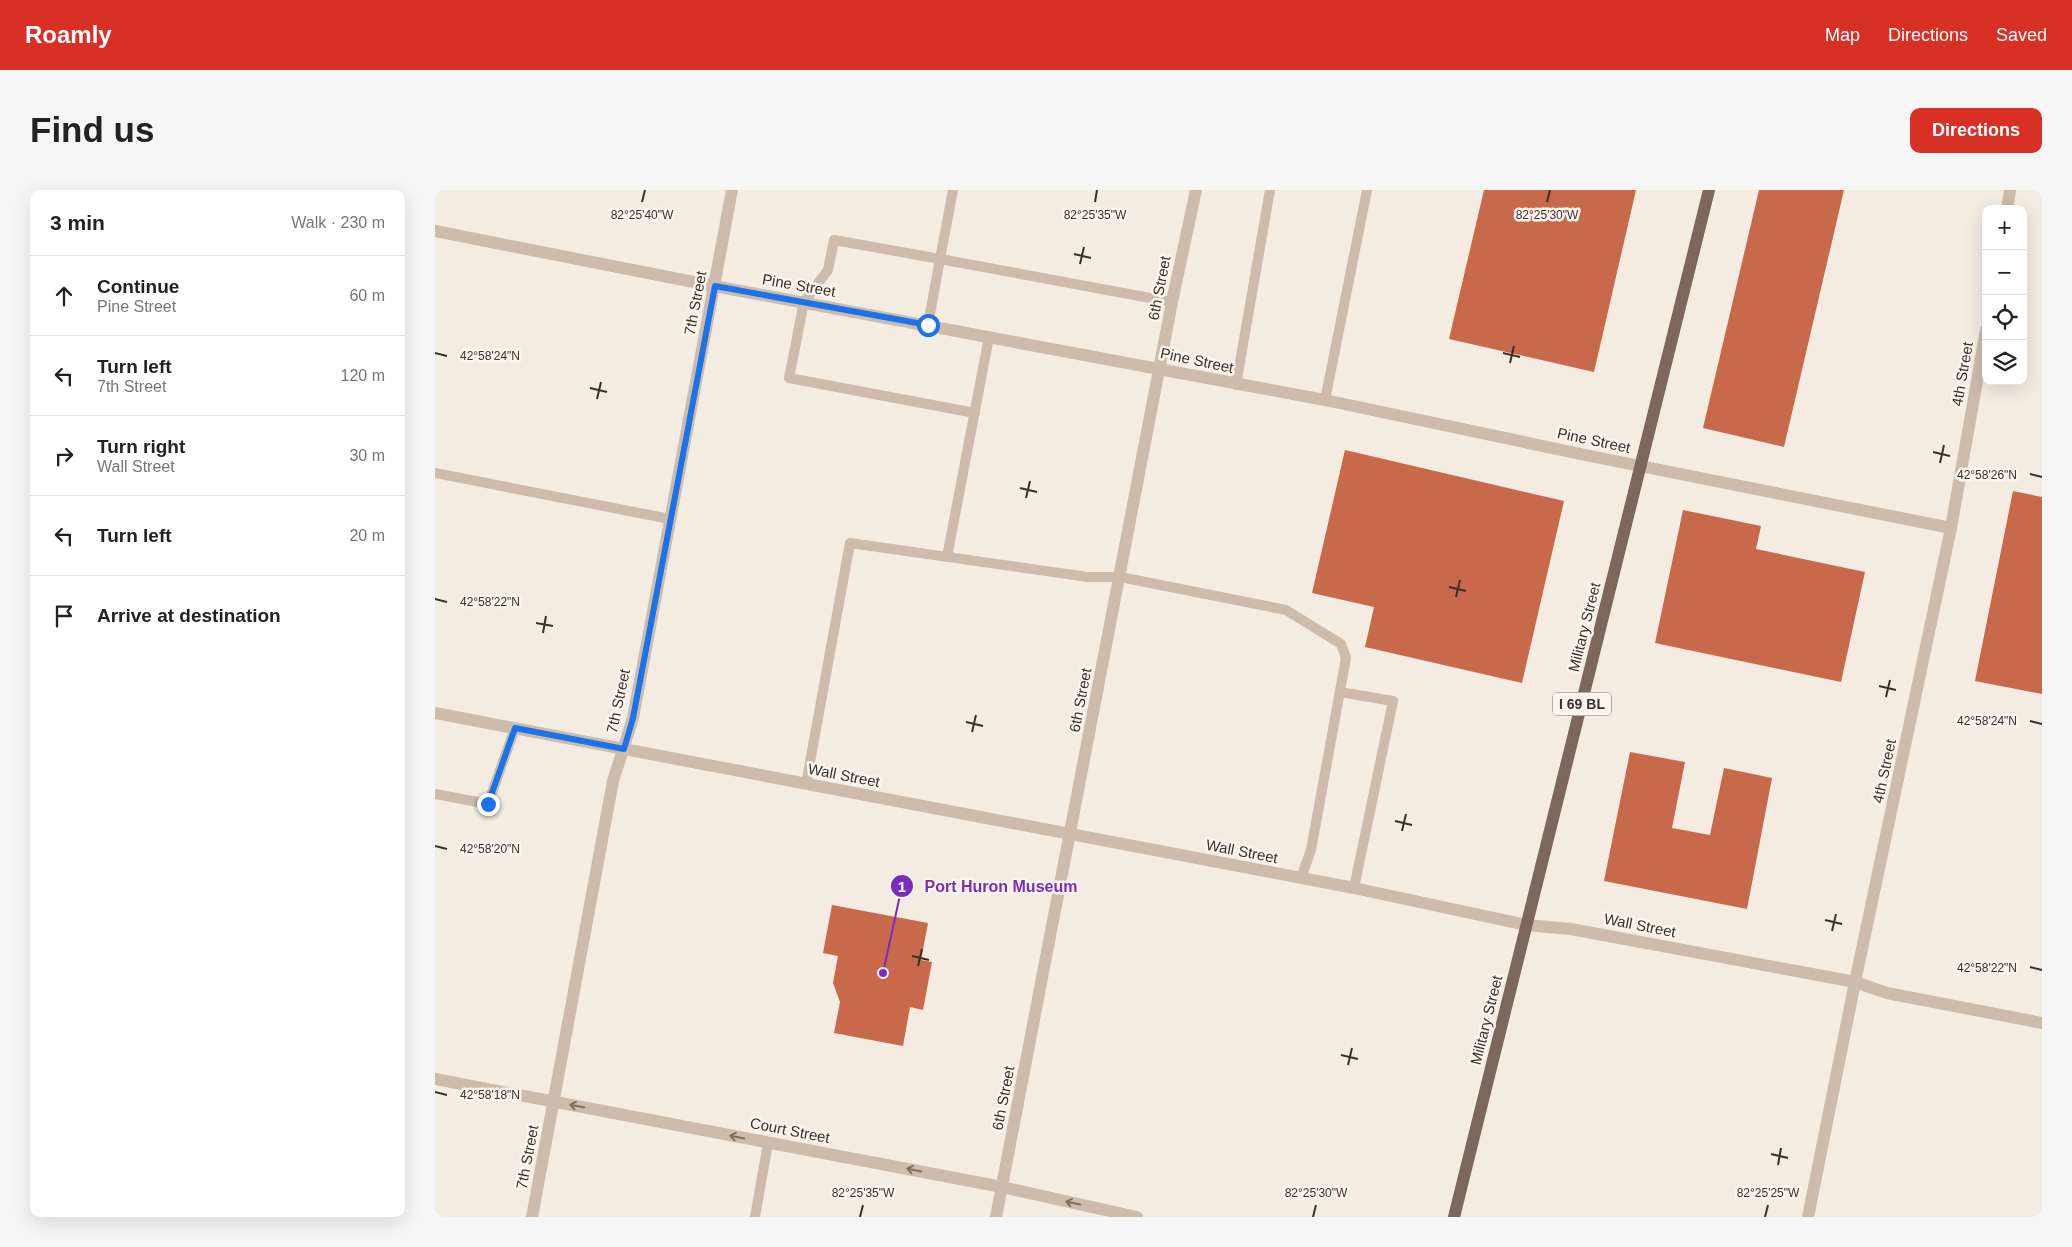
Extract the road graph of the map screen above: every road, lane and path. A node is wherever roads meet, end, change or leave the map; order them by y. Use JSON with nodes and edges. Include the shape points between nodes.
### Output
{"nodes":[{"id":1,"x":732,"y":190,"type":"edge"},
{"id":2,"x":953,"y":190,"type":"edge"},
{"id":3,"x":1196,"y":190,"type":"edge"},
{"id":4,"x":1270,"y":190,"type":"edge"},
{"id":5,"x":1367,"y":190,"type":"edge"},
{"id":6,"x":1709,"y":190,"type":"edge"},
{"id":7,"x":2010,"y":190,"type":"edge"},
{"id":8,"x":2008,"y":205,"type":"edge"},
{"id":9,"x":435,"y":231,"type":"edge"},
{"id":10,"x":940,"y":259,"type":"junction"},
{"id":11,"x":715,"y":286,"type":"junction"},
{"id":12,"x":804,"y":302,"type":"junction"},
{"id":13,"x":1173,"y":302,"type":"junction"},
{"id":14,"x":928,"y":325,"type":"junction"},
{"id":15,"x":989,"y":336,"type":"junction"},
{"id":16,"x":1984,"y":340,"type":"edge"},
{"id":17,"x":1160,"y":369,"type":"junction"},
{"id":18,"x":1236,"y":385,"type":"junction"},
{"id":19,"x":1325,"y":400,"type":"junction"},
{"id":20,"x":975,"y":413,"type":"junction"},
{"id":21,"x":1641,"y":466,"type":"junction"},
{"id":22,"x":435,"y":472,"type":"edge"},
{"id":23,"x":670,"y":518,"type":"junction"},
{"id":24,"x":1951,"y":528,"type":"junction"},
{"id":25,"x":947,"y":557,"type":"junction"},
{"id":26,"x":1121,"y":577,"type":"junction"},
{"id":27,"x":1340,"y":692,"type":"junction"},
{"id":28,"x":435,"y":713,"type":"edge"},
{"id":29,"x":515,"y":728,"type":"junction"},
{"id":30,"x":624,"y":749,"type":"junction"},
{"id":31,"x":806,"y":784,"type":"junction"},
{"id":32,"x":435,"y":794,"type":"edge"},
{"id":33,"x":1071,"y":835,"type":"junction"},
{"id":34,"x":1301,"y":878,"type":"junction"},
{"id":35,"x":1354,"y":888,"type":"junction"},
{"id":36,"x":1526,"y":925,"type":"junction"},
{"id":37,"x":1855,"y":982,"type":"junction"},
{"id":38,"x":2042,"y":1023,"type":"edge"},
{"id":39,"x":435,"y":1079,"type":"edge"},
{"id":40,"x":554,"y":1102,"type":"junction"},
{"id":41,"x":768,"y":1143,"type":"junction"},
{"id":42,"x":1002,"y":1187,"type":"junction"},
{"id":43,"x":532,"y":1217,"type":"edge"},
{"id":44,"x":755,"y":1217,"type":"edge"},
{"id":45,"x":996,"y":1217,"type":"edge"},
{"id":46,"x":1137,"y":1217,"type":"edge"},
{"id":47,"x":1454,"y":1217,"type":"edge"},
{"id":48,"x":1808,"y":1217,"type":"edge"}],
"edges":[{"from":1,"to":11,"type":"street","name":"7th Street"},
{"from":2,"to":10,"type":"lane"},
{"from":3,"to":13,"type":"street","name":"6th Street"},
{"from":4,"to":18,"type":"lane"},
{"from":5,"to":19,"type":"lane"},
{"from":6,"to":21,"type":"main road","name":"Military Street","number":"I 69 BL"},
{"from":7,"to":8,"type":"street"},
{"from":9,"to":11,"type":"street","name":"Pine Street"},
{"from":10,"to":12,"type":"lane","via":[[834,240],[828,270]]},
{"from":10,"to":13,"type":"lane"},
{"from":10,"to":14,"type":"lane"},
{"from":11,"to":12,"type":"street","name":"Pine Street"},
{"from":11,"to":23,"type":"street","name":"7th Street"},
{"from":12,"to":14,"type":"street","name":"Pine Street"},
{"from":12,"to":20,"type":"lane","via":[[789,378]]},
{"from":13,"to":17,"type":"street","name":"6th Street"},
{"from":14,"to":15,"type":"street","name":"Pine Street"},
{"from":15,"to":17,"type":"street","name":"Pine Street"},
{"from":15,"to":20,"type":"lane"},
{"from":16,"to":24,"type":"street","name":"4th Street"},
{"from":17,"to":18,"type":"street","name":"Pine Street"},
{"from":17,"to":26,"type":"street","name":"6th Street"},
{"from":18,"to":19,"type":"street","name":"Pine Street"},
{"from":19,"to":21,"type":"street","name":"Pine Street"},
{"from":20,"to":25,"type":"lane"},
{"from":21,"to":24,"type":"street","name":"Pine Street"},
{"from":21,"to":36,"type":"main road","name":"Military Street","number":"I 69 BL"},
{"from":22,"to":23,"type":"lane"},
{"from":23,"to":30,"type":"street","name":"7th Street","via":[[633,718]]},
{"from":24,"to":37,"type":"street","name":"4th Street"},
{"from":25,"to":26,"type":"lane","via":[[1088,577]]},
{"from":25,"to":31,"type":"lane","via":[[850,543]]},
{"from":26,"to":27,"type":"lane","via":[[1286,610],[1341,644],[1347,658]]},
{"from":26,"to":33,"type":"street","name":"6th Street"},
{"from":27,"to":34,"type":"lane","via":[[1311,850]]},
{"from":27,"to":35,"type":"lane","via":[[1393,701]]},
{"from":28,"to":29,"type":"street","name":"Wall Street"},
{"from":29,"to":30,"type":"street","name":"Wall Street"},
{"from":29,"to":32,"type":"lane","via":[[488,804]]},
{"from":30,"to":31,"type":"street","name":"Wall Street"},
{"from":30,"to":40,"type":"street","name":"7th Street","via":[[613,781]]},
{"from":31,"to":33,"type":"street","name":"Wall Street"},
{"from":33,"to":34,"type":"street","name":"Wall Street"},
{"from":33,"to":42,"type":"street","name":"6th Street"},
{"from":34,"to":35,"type":"street","name":"Wall Street"},
{"from":35,"to":36,"type":"street","name":"Wall Street"},
{"from":36,"to":37,"type":"street","name":"Wall Street","via":[[1571,929]]},
{"from":36,"to":47,"type":"main road","name":"Military Street","number":"I 69 BL"},
{"from":37,"to":38,"type":"street","name":"Wall Street","via":[[1887,993]]},
{"from":37,"to":48,"type":"street","name":"4th Street"},
{"from":39,"to":40,"type":"street","name":"Court Street"},
{"from":41,"to":40,"type":"street","name":"Court Street","one_way":true},
{"from":40,"to":43,"type":"street","name":"7th Street"},
{"from":42,"to":41,"type":"street","name":"Court Street","one_way":true},
{"from":41,"to":44,"type":"lane"},
{"from":42,"to":45,"type":"street","name":"6th Street"},
{"from":46,"to":42,"type":"street","name":"Court Street","one_way":true}]}
